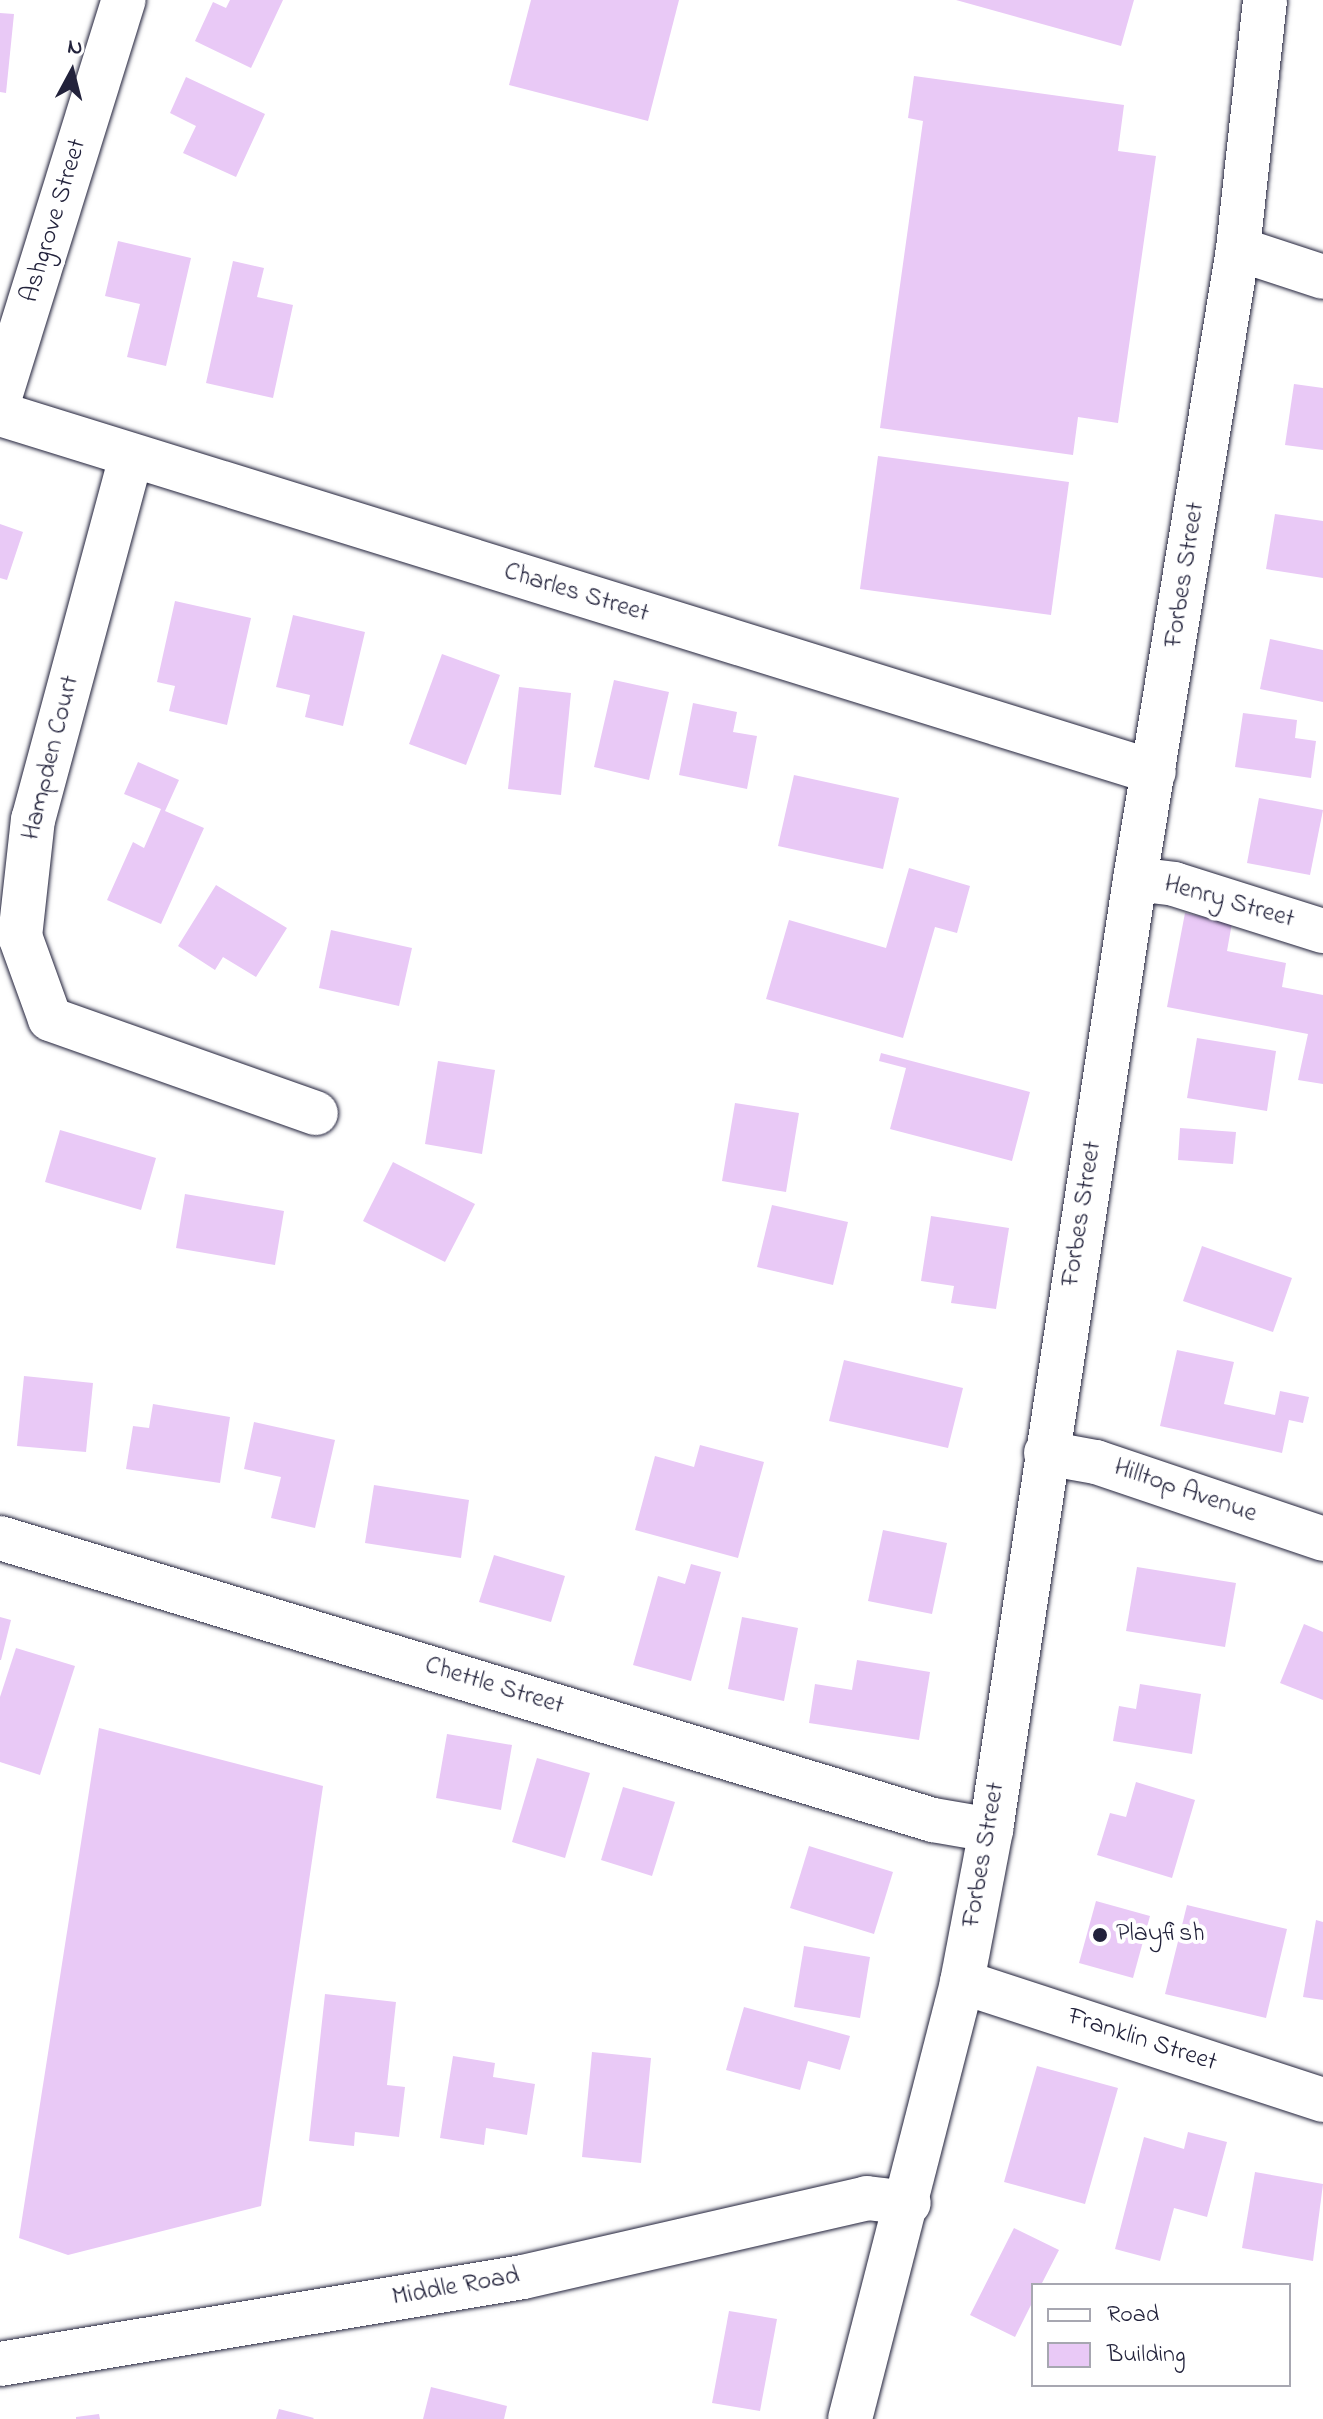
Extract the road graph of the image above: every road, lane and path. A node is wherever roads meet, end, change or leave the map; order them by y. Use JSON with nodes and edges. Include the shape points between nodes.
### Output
{"nodes":[{"id":1,"x":124,"y":0,"type":"edge"},
{"id":2,"x":1265,"y":0,"type":"edge"},
{"id":3,"x":1238,"y":249,"type":"junction"},
{"id":4,"x":1323,"y":277,"type":"edge"},
{"id":5,"x":0,"y":397,"type":"edge"},
{"id":6,"x":0,"y":414,"type":"edge"},
{"id":7,"x":131,"y":457,"type":"junction"},
{"id":8,"x":1154,"y":772,"type":"junction"},
{"id":9,"x":1135,"y":879,"type":"junction"},
{"id":10,"x":1323,"y":931,"type":"edge"},
{"id":11,"x":316,"y":1113,"type":"dead end"},
{"id":12,"x":1046,"y":1453,"type":"junction"},
{"id":13,"x":0,"y":1538,"type":"edge"},
{"id":14,"x":1323,"y":1539,"type":"edge"},
{"id":15,"x":991,"y":1830,"type":"junction"},
{"id":16,"x":962,"y":1982,"type":"junction"},
{"id":17,"x":1323,"y":2100,"type":"edge"},
{"id":18,"x":909,"y":2203,"type":"junction"},
{"id":19,"x":0,"y":2364,"type":"edge"},
{"id":20,"x":850,"y":2419,"type":"edge"}],
"edges":[{"from":1,"to":5,"type":"street","name":"Ashgrove Street"},
{"from":2,"to":3,"type":"street","name":"Forbes Street"},
{"from":3,"to":4,"type":"street"},
{"from":3,"to":8,"type":"street","name":"Forbes Street"},
{"from":6,"to":7,"type":"street","name":"Charles Street"},
{"from":7,"to":8,"type":"street","name":"Charles Street"},
{"from":7,"to":11,"type":"street","name":"Hampden Court","via":[[33,819],[20,936],[50,1019]]},
{"from":8,"to":9,"type":"street","name":"Forbes Street"},
{"from":9,"to":10,"type":"street","name":"Henry Street","via":[[1174,884]]},
{"from":9,"to":12,"type":"street","name":"Forbes Street"},
{"from":12,"to":14,"type":"street","name":"Hilltop Avenue","via":[[1096,1462]]},
{"from":12,"to":15,"type":"street","name":"Forbes Street"},
{"from":13,"to":15,"type":"street","name":"Chettle Street","via":[[933,1820]]},
{"from":15,"to":16,"type":"street","name":"Forbes Street"},
{"from":16,"to":17,"type":"street","name":"Franklin Street"},
{"from":16,"to":18,"type":"street","name":"Forbes Street"},
{"from":18,"to":19,"type":"street","name":"Middle Road","via":[[867,2198],[523,2277]]},
{"from":18,"to":20,"type":"street","name":"Forbes Street"}]}
